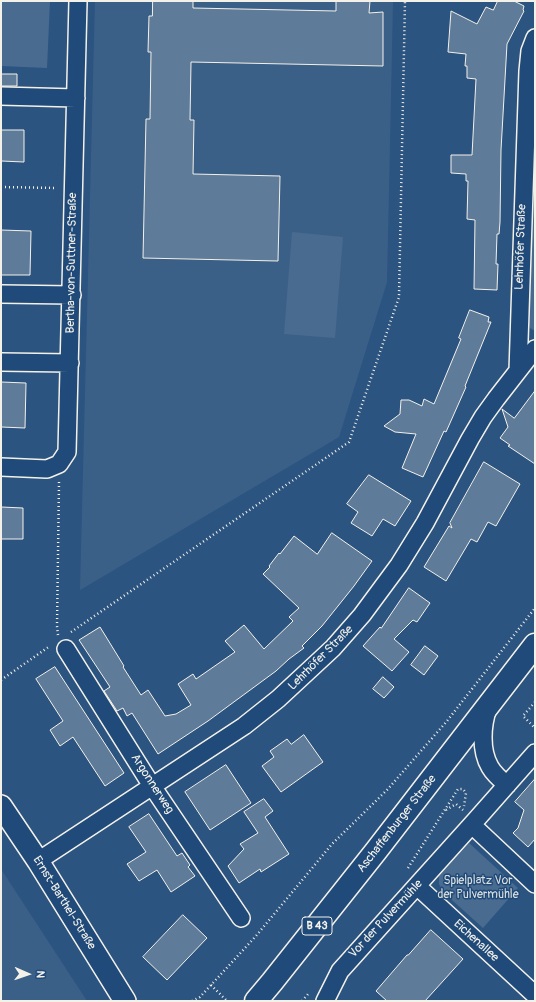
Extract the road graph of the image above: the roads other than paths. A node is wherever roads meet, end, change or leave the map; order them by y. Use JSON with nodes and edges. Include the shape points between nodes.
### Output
{"nodes":[{"id":1,"x":78,"y":1,"type":"edge"},
{"id":2,"x":535,"y":38,"type":"edge"},
{"id":3,"x":1,"y":96,"type":"edge"},
{"id":4,"x":76,"y":98,"type":"junction"},
{"id":5,"x":530,"y":124,"type":"edge"},
{"id":6,"x":1,"y":294,"type":"edge"},
{"id":7,"x":72,"y":295,"type":"junction"},
{"id":8,"x":535,"y":349,"type":"edge"},
{"id":9,"x":1,"y":362,"type":"edge"},
{"id":10,"x":70,"y":364,"type":"junction"},
{"id":11,"x":518,"y":372,"type":"junction"},
{"id":12,"x":1,"y":467,"type":"edge"},
{"id":13,"x":61,"y":642,"type":"road end"},
{"id":14,"x":535,"y":645,"type":"edge"},
{"id":15,"x":490,"y":704,"type":"junction"},
{"id":16,"x":535,"y":752,"type":"edge"},
{"id":17,"x":507,"y":785,"type":"junction"},
{"id":18,"x":152,"y":786,"type":"junction"},
{"id":19,"x":1,"y":806,"type":"edge"},
{"id":20,"x":472,"y":825,"type":"junction"},
{"id":21,"x":38,"y":861,"type":"junction"},
{"id":22,"x":535,"y":884,"type":"edge"},
{"id":23,"x":417,"y":886,"type":"junction"},
{"id":24,"x":241,"y":918,"type":"dead end"},
{"id":25,"x":535,"y":995,"type":"edge"},
{"id":26,"x":125,"y":1001,"type":"edge"},
{"id":27,"x":256,"y":1001,"type":"edge"},
{"id":28,"x":325,"y":1001,"type":"edge"}],
"edges":[{"from":1,"to":4,"type":"street","name":"Bertha-von-Suttner-Straße"},
{"from":2,"to":5,"type":"street","name":"Lehrhöfer Straße","via":[[530,51]]},
{"from":3,"to":4,"type":"street"},
{"from":4,"to":7,"type":"street","name":"Bertha-von-Suttner-Straße"},
{"from":5,"to":11,"type":"street","name":"Lehrhöfer Straße"},
{"from":6,"to":7,"type":"street"},
{"from":7,"to":10,"type":"street","name":"Bertha-von-Suttner-Straße"},
{"from":8,"to":11,"type":"street","name":"Lehrhöfer Straße"},
{"from":9,"to":10,"type":"street"},
{"from":10,"to":12,"type":"street","name":"Bertha-von-Suttner-Straße","via":[[67,452],[59,464],[47,469]]},
{"from":11,"to":18,"type":"street","name":"Lehrhöfer Straße","via":[[483,417],[399,565],[349,632],[261,714]]},
{"from":13,"to":18,"type":"street","name":"Argonnerweg"},
{"from":14,"to":15,"type":"main road","name":"Aschaffenburger Straße"},
{"from":15,"to":17,"type":"street","via":[[484,719],[486,756],[496,776]]},
{"from":15,"to":27,"type":"main road","name":"Aschaffenburger Straße","number":"B 43"},
{"from":16,"to":17,"type":"street","name":"Vor der Pulvermühle"},
{"from":17,"to":20,"type":"street","name":"Vor der Pulvermühle"},
{"from":18,"to":21,"type":"street","name":"Lehrhöfer Straße"},
{"from":18,"to":24,"type":"street","name":"Argonnerweg"},
{"from":19,"to":21,"type":"street","name":"Ernst-Barthel-Straße"},
{"from":20,"to":22,"type":"street"},
{"from":20,"to":23,"type":"street","name":"Vor der Pulvermühle"},
{"from":21,"to":26,"type":"street","name":"Ernst-Barthel-Straße"},
{"from":23,"to":25,"type":"street","name":"Eichenallee"},
{"from":23,"to":28,"type":"street","name":"Vor der Pulvermühle","via":[[340,971]]}]}
